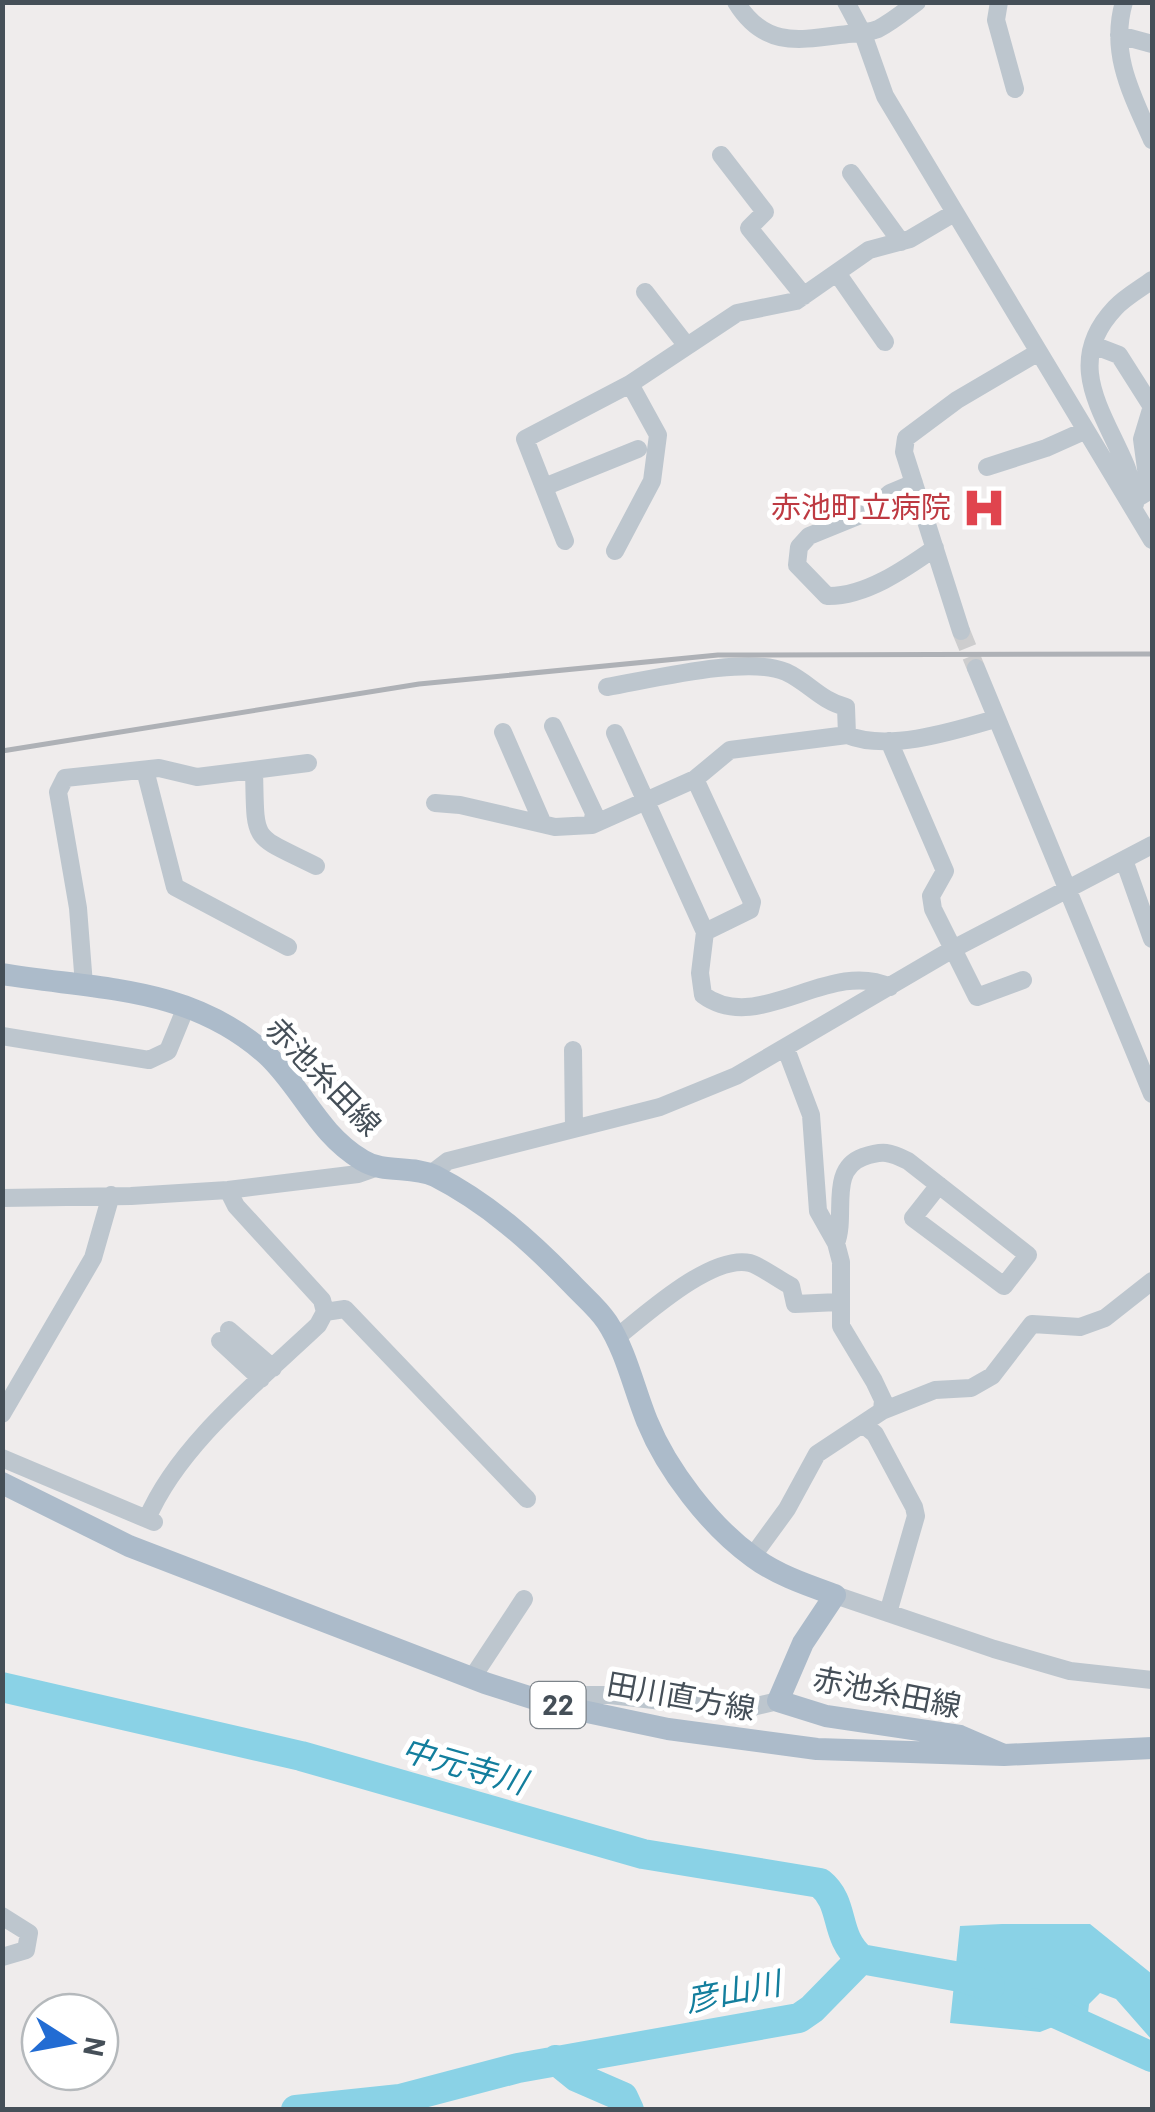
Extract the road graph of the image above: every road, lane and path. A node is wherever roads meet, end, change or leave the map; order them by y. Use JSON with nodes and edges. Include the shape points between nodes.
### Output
{"nodes":[{"id":1,"x":736,"y":2,"type":"edge"},
{"id":2,"x":846,"y":2,"type":"edge"},
{"id":3,"x":917,"y":2,"type":"edge"},
{"id":4,"x":999,"y":2,"type":"edge"},
{"id":5,"x":1124,"y":2,"type":"edge"},
{"id":6,"x":863,"y":34,"type":"junction"},
{"id":7,"x":1119,"y":35,"type":"junction"},
{"id":8,"x":1152,"y":44,"type":"edge"},
{"id":9,"x":1015,"y":89,"type":"dead end"},
{"id":10,"x":1152,"y":140,"type":"edge"},
{"id":11,"x":721,"y":155,"type":"dead end"},
{"id":12,"x":852,"y":173,"type":"dead end"},
{"id":13,"x":954,"y":213,"type":"junction"},
{"id":14,"x":901,"y":242,"type":"junction"},
{"id":15,"x":837,"y":273,"type":"junction"},
{"id":16,"x":1152,"y":280,"type":"edge"},
{"id":17,"x":645,"y":292,"type":"dead end"},
{"id":18,"x":804,"y":296,"type":"junction"},
{"id":19,"x":885,"y":342,"type":"dead end"},
{"id":20,"x":687,"y":346,"type":"junction"},
{"id":21,"x":1093,"y":346,"type":"junction"},
{"id":22,"x":1037,"y":353,"type":"junction"},
{"id":23,"x":630,"y":384,"type":"junction"},
{"id":24,"x":1152,"y":407,"type":"edge"},
{"id":25,"x":1084,"y":431,"type":"junction"},
{"id":26,"x":638,"y":448,"type":"dead end"},
{"id":27,"x":986,"y":466,"type":"dead end"},
{"id":28,"x":914,"y":483,"type":"junction"},
{"id":29,"x":544,"y":487,"type":"junction"},
{"id":30,"x":1135,"y":506,"type":"junction"},
{"id":31,"x":1152,"y":540,"type":"edge"},
{"id":32,"x":565,"y":541,"type":"dead end"},
{"id":33,"x":935,"y":548,"type":"junction"},
{"id":34,"x":614,"y":551,"type":"dead end"},
{"id":35,"x":961,"y":631,"type":"tunnel mouth"},
{"id":36,"x":976,"y":668,"type":"tunnel mouth"},
{"id":37,"x":606,"y":687,"type":"dead end"},
{"id":38,"x":995,"y":719,"type":"junction"},
{"id":39,"x":553,"y":726,"type":"dead end"},
{"id":40,"x":503,"y":732,"type":"dead end"},
{"id":41,"x":616,"y":733,"type":"dead end"},
{"id":42,"x":847,"y":735,"type":"junction"},
{"id":43,"x":889,"y":741,"type":"junction"},
{"id":44,"x":308,"y":763,"type":"dead end"},
{"id":45,"x":145,"y":770,"type":"junction"},
{"id":46,"x":254,"y":770,"type":"junction"},
{"id":47,"x":694,"y":779,"type":"junction"},
{"id":48,"x":648,"y":801,"type":"junction"},
{"id":49,"x":435,"y":803,"type":"dead end"},
{"id":50,"x":543,"y":824,"type":"junction"},
{"id":51,"x":592,"y":824,"type":"junction"},
{"id":52,"x":1152,"y":845,"type":"edge"},
{"id":53,"x":1124,"y":860,"type":"junction"},
{"id":54,"x":316,"y":866,"type":"dead end"},
{"id":55,"x":1066,"y":889,"type":"junction"},
{"id":56,"x":705,"y":932,"type":"junction"},
{"id":57,"x":1152,"y":940,"type":"edge"},
{"id":58,"x":288,"y":947,"type":"dead end"},
{"id":59,"x":953,"y":949,"type":"junction"},
{"id":60,"x":2,"y":974,"type":"edge"},
{"id":61,"x":1023,"y":980,"type":"dead end"},
{"id":62,"x":84,"y":985,"type":"junction"},
{"id":63,"x":890,"y":987,"type":"junction"},
{"id":64,"x":186,"y":1007,"type":"junction"},
{"id":65,"x":2,"y":1036,"type":"edge"},
{"id":66,"x":786,"y":1049,"type":"junction"},
{"id":67,"x":573,"y":1050,"type":"dead end"},
{"id":68,"x":1152,"y":1094,"type":"edge"},
{"id":69,"x":574,"y":1129,"type":"junction"},
{"id":70,"x":375,"y":1168,"type":"junction"},
{"id":71,"x":432,"y":1174,"type":"junction"},
{"id":72,"x":938,"y":1185,"type":"junction"},
{"id":73,"x":228,"y":1190,"type":"junction"},
{"id":74,"x":110,"y":1195,"type":"junction"},
{"id":75,"x":2,"y":1198,"type":"edge"},
{"id":76,"x":836,"y":1243,"type":"junction"},
{"id":77,"x":1152,"y":1281,"type":"edge"},
{"id":78,"x":839,"y":1302,"type":"junction"},
{"id":79,"x":325,"y":1312,"type":"junction"},
{"id":80,"x":224,"y":1335,"type":"dead end"},
{"id":81,"x":616,"y":1338,"type":"junction"},
{"id":82,"x":267,"y":1374,"type":"junction"},
{"id":83,"x":882,"y":1411,"type":"junction"},
{"id":84,"x":2,"y":1414,"type":"edge"},
{"id":85,"x":864,"y":1425,"type":"junction"},
{"id":86,"x":2,"y":1458,"type":"edge"},
{"id":87,"x":2,"y":1483,"type":"edge"},
{"id":88,"x":528,"y":1499,"type":"dead end"},
{"id":89,"x":752,"y":1556,"type":"junction"},
{"id":90,"x":835,"y":1595,"type":"junction"},
{"id":91,"x":524,"y":1598,"type":"dead end"},
{"id":92,"x":888,"y":1613,"type":"junction"},
{"id":93,"x":472,"y":1678,"type":"junction"},
{"id":94,"x":1152,"y":1680,"type":"edge"},
{"id":95,"x":778,"y":1701,"type":"junction"},
{"id":96,"x":554,"y":1704,"type":"junction"},
{"id":97,"x":1152,"y":1748,"type":"edge"},
{"id":98,"x":1004,"y":1755,"type":"junction"},
{"id":99,"x":2,"y":1916,"type":"edge"},
{"id":100,"x":2,"y":1957,"type":"edge"}],
"edges":[{"from":1,"to":6,"type":"street","via":[[761,31],[784,39]]},
{"from":2,"to":6,"type":"street"},
{"from":3,"to":6,"type":"street"},
{"from":4,"to":9,"type":"street","via":[[996,20]]},
{"from":5,"to":7,"type":"street"},
{"from":6,"to":13,"type":"street","via":[[886,96]]},
{"from":7,"to":8,"type":"street"},
{"from":7,"to":10,"type":"street","via":[[1123,77]]},
{"from":11,"to":18,"type":"street","via":[[765,212],[750,228]]},
{"from":12,"to":14,"type":"street"},
{"from":13,"to":14,"type":"street"},
{"from":13,"to":22,"type":"street"},
{"from":14,"to":15,"type":"street","via":[[869,250]]},
{"from":15,"to":18,"type":"street"},
{"from":15,"to":19,"type":"street"},
{"from":16,"to":21,"type":"street","via":[[1117,305]]},
{"from":17,"to":20,"type":"street"},
{"from":18,"to":20,"type":"street","via":[[737,313]]},
{"from":20,"to":23,"type":"street"},
{"from":21,"to":24,"type":"street","via":[[1118,355]]},
{"from":21,"to":30,"type":"street","via":[[1091,391],[1128,471]]},
{"from":22,"to":25,"type":"street"},
{"from":22,"to":28,"type":"street","via":[[906,438]]},
{"from":23,"to":29,"type":"street","via":[[525,439]]},
{"from":23,"to":34,"type":"street","via":[[658,435],[652,480]]},
{"from":24,"to":30,"type":"street","via":[[1142,439],[1149,491]]},
{"from":25,"to":27,"type":"street"},
{"from":25,"to":30,"type":"street"},
{"from":26,"to":29,"type":"street"},
{"from":28,"to":33,"type":"street"},
{"from":28,"to":33,"type":"street","via":[[868,512],[809,536],[796,565],[826,596],[838,596],[884,580]]},
{"from":29,"to":32,"type":"street"},
{"from":30,"to":31,"type":"street"},
{"from":33,"to":35,"type":"street"},
{"from":36,"to":38,"type":"street"},
{"from":37,"to":42,"type":"street","via":[[736,665],[784,671],[846,707]]},
{"from":38,"to":43,"type":"street"},
{"from":38,"to":55,"type":"street"},
{"from":39,"to":51,"type":"street","via":[[594,814]]},
{"from":40,"to":50,"type":"street"},
{"from":41,"to":48,"type":"street"},
{"from":42,"to":43,"type":"street"},
{"from":42,"to":47,"type":"street","via":[[730,750]]},
{"from":43,"to":59,"type":"street","via":[[945,871],[931,896]]},
{"from":44,"to":46,"type":"street"},
{"from":45,"to":46,"type":"street","via":[[197,778]]},
{"from":45,"to":58,"type":"street","via":[[175,888]]},
{"from":45,"to":62,"type":"street","via":[[65,778],[58,792]]},
{"from":46,"to":54,"type":"street","via":[[262,839]]},
{"from":47,"to":48,"type":"street"},
{"from":47,"to":56,"type":"street","via":[[752,902],[750,910]]},
{"from":48,"to":51,"type":"street"},
{"from":48,"to":56,"type":"street"},
{"from":49,"to":50,"type":"street"},
{"from":50,"to":51,"type":"street"},
{"from":52,"to":53,"type":"street"},
{"from":53,"to":55,"type":"street"},
{"from":53,"to":57,"type":"street"},
{"from":55,"to":59,"type":"street"},
{"from":55,"to":68,"type":"street"},
{"from":56,"to":63,"type":"street","via":[[703,995],[716,1004],[737,1010],[866,980]]},
{"from":59,"to":61,"type":"street","via":[[977,998]]},
{"from":59,"to":63,"type":"street"},
{"from":60,"to":62,"type":"main road","name":"赤池糸田線"},
{"from":62,"to":64,"type":"main road","name":"赤池糸田線"},
{"from":63,"to":66,"type":"street"},
{"from":64,"to":65,"type":"street","via":[[168,1051],[150,1060]]},
{"from":64,"to":70,"type":"main road","name":"赤池糸田線","via":[[266,1055],[321,1126]]},
{"from":66,"to":69,"type":"street","via":[[660,1107]]},
{"from":66,"to":76,"type":"street","via":[[810,1115],[818,1210]]},
{"from":67,"to":69,"type":"street"},
{"from":69,"to":71,"type":"street","via":[[448,1160]]},
{"from":70,"to":71,"type":"main road","name":"赤池糸田線"},
{"from":70,"to":73,"type":"street"},
{"from":71,"to":81,"type":"main road","name":"赤池糸田線","via":[[530,1241]]},
{"from":72,"to":72,"type":"street","via":[[1028,1254],[1004,1286],[913,1218]]},
{"from":72,"to":76,"type":"street","via":[[890,1151],[853,1161],[843,1176]]},
{"from":73,"to":74,"type":"street"},
{"from":73,"to":79,"type":"street","via":[[322,1300]]},
{"from":74,"to":75,"type":"street"},
{"from":74,"to":84,"type":"street","via":[[94,1258]]},
{"from":76,"to":78,"type":"street"},
{"from":77,"to":83,"type":"street","via":[[1104,1318],[1080,1327],[1032,1324],[992,1376],[971,1388],[934,1390]]},
{"from":78,"to":81,"type":"street","via":[[795,1304],[791,1286],[750,1263],[726,1266],[684,1284]]},
{"from":78,"to":83,"type":"street","via":[[841,1326],[874,1380]]},
{"from":79,"to":82,"type":"street"},
{"from":79,"to":88,"type":"street","via":[[345,1309]]},
{"from":80,"to":82,"type":"street"},
{"from":81,"to":89,"type":"main road","name":"赤池糸田線","via":[[657,1445],[703,1508]]},
{"from":82,"to":86,"type":"street","via":[[204,1434],[154,1504],[151,1521]]},
{"from":83,"to":85,"type":"street"},
{"from":85,"to":89,"type":"street","via":[[817,1454]]},
{"from":85,"to":92,"type":"street","via":[[875,1434],[916,1516]]},
{"from":87,"to":93,"type":"main road","name":"田川直方線","number":"22","via":[[130,1546]]},
{"from":89,"to":90,"type":"main road","name":"赤池糸田線"},
{"from":90,"to":92,"type":"street"},
{"from":90,"to":95,"type":"main road","name":"赤池糸田線"},
{"from":91,"to":93,"type":"street"},
{"from":92,"to":94,"type":"street","via":[[1070,1670]]},
{"from":93,"to":96,"type":"main road","name":"田川直方線","number":"22"},
{"from":95,"to":96,"type":"street","via":[[740,1710],[568,1695]]},
{"from":95,"to":98,"type":"main road","name":"赤池糸田線","via":[[826,1716],[960,1736]]},
{"from":96,"to":98,"type":"main road","name":"田川直方線","number":"22","via":[[668,1729],[818,1749]]},
{"from":97,"to":98,"type":"main road","name":"田川直方線","number":"22"},
{"from":99,"to":100,"type":"street","via":[[30,1934],[26,1950]]}]}
